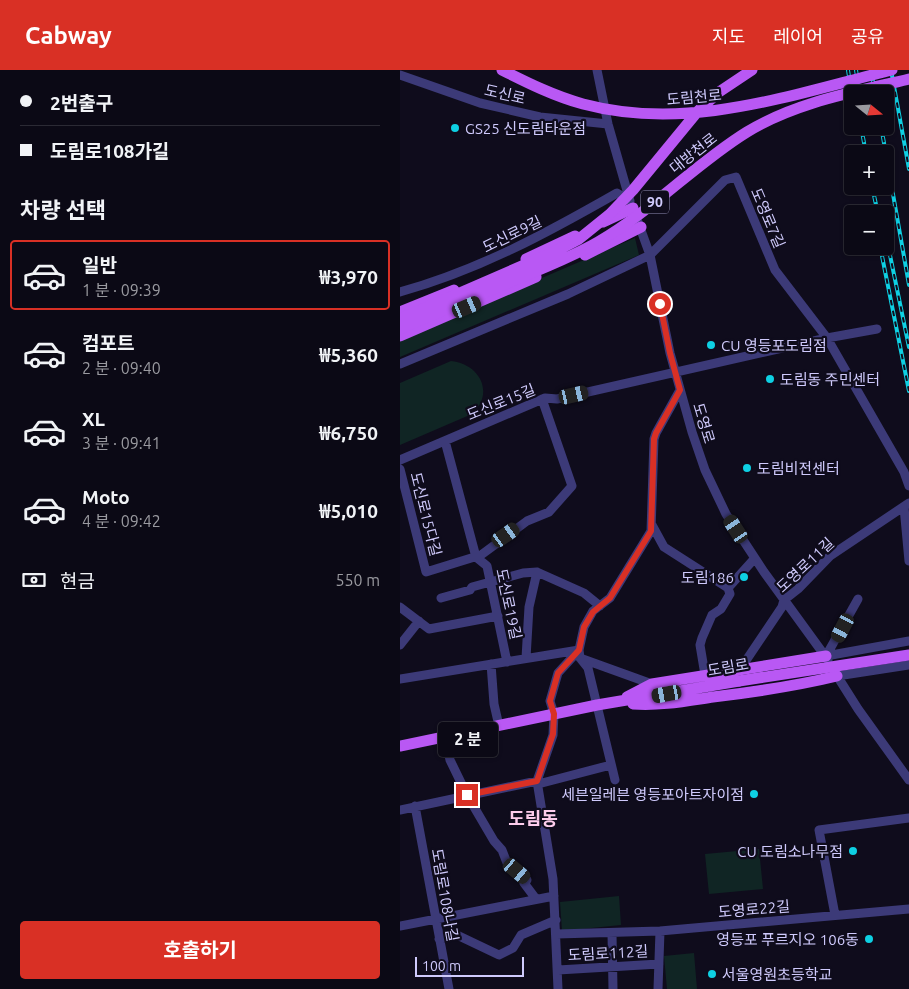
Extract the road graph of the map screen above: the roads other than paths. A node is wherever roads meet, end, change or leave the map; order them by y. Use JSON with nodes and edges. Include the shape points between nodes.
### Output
{"nodes":[{"id":1,"x":502,"y":70,"type":"edge"},
{"id":2,"x":597,"y":70,"type":"edge"},
{"id":3,"x":752,"y":70,"type":"edge"},
{"id":4,"x":892,"y":70,"type":"edge"},
{"id":5,"x":400,"y":75,"type":"edge"},
{"id":6,"x":909,"y":79,"type":"edge"},
{"id":7,"x":608,"y":124,"type":"junction"},
{"id":8,"x":631,"y":205,"type":"junction"},
{"id":9,"x":641,"y":227,"type":"junction"},
{"id":10,"x":650,"y":255,"type":"junction"},
{"id":11,"x":400,"y":292,"type":"edge"},
{"id":12,"x":400,"y":312,"type":"edge"},
{"id":13,"x":400,"y":319,"type":"edge"},
{"id":14,"x":400,"y":329,"type":"edge"},
{"id":15,"x":877,"y":329,"type":"dead end"},
{"id":16,"x":400,"y":336,"type":"edge"},
{"id":17,"x":827,"y":338,"type":"junction"},
{"id":18,"x":400,"y":364,"type":"edge"},
{"id":19,"x":676,"y":373,"type":"junction"},
{"id":20,"x":680,"y":390,"type":"junction"},
{"id":21,"x":542,"y":399,"type":"junction"},
{"id":22,"x":445,"y":441,"type":"junction"},
{"id":23,"x":400,"y":460,"type":"edge"},
{"id":24,"x":400,"y":468,"type":"edge"},
{"id":25,"x":909,"y":486,"type":"edge"},
{"id":26,"x":906,"y":505,"type":"edge"},
{"id":27,"x":652,"y":525,"type":"junction"},
{"id":28,"x":476,"y":557,"type":"junction"},
{"id":29,"x":755,"y":558,"type":"junction"},
{"id":30,"x":909,"y":561,"type":"edge"},
{"id":31,"x":537,"y":572,"type":"junction"},
{"id":32,"x":491,"y":582,"type":"junction"},
{"id":33,"x":728,"y":588,"type":"junction"},
{"id":34,"x":441,"y":598,"type":"dead end"},
{"id":35,"x":858,"y":599,"type":"dead end"},
{"id":36,"x":784,"y":600,"type":"junction"},
{"id":37,"x":400,"y":606,"type":"edge"},
{"id":38,"x":600,"y":606,"type":"junction"},
{"id":39,"x":498,"y":616,"type":"junction"},
{"id":40,"x":419,"y":621,"type":"junction"},
{"id":41,"x":909,"y":641,"type":"edge"},
{"id":42,"x":400,"y":645,"type":"edge"},
{"id":43,"x":579,"y":654,"type":"junction"},
{"id":44,"x":909,"y":655,"type":"edge"},
{"id":45,"x":826,"y":656,"type":"junction"},
{"id":46,"x":526,"y":658,"type":"junction"},
{"id":47,"x":800,"y":660,"type":"junction"},
{"id":48,"x":507,"y":662,"type":"junction"},
{"id":49,"x":491,"y":664,"type":"junction"},
{"id":50,"x":909,"y":665,"type":"edge"},
{"id":51,"x":745,"y":669,"type":"junction"},
{"id":52,"x":705,"y":675,"type":"junction"},
{"id":53,"x":837,"y":676,"type":"junction"},
{"id":54,"x":400,"y":679,"type":"edge"},
{"id":55,"x":652,"y":684,"type":"junction"},
{"id":56,"x":802,"y":685,"type":"junction"},
{"id":57,"x":614,"y":703,"type":"junction"},
{"id":58,"x":597,"y":706,"type":"junction"},
{"id":59,"x":554,"y":714,"type":"junction"},
{"id":60,"x":499,"y":726,"type":"junction"},
{"id":61,"x":445,"y":736,"type":"junction"},
{"id":62,"x":400,"y":746,"type":"edge"},
{"id":63,"x":611,"y":765,"type":"junction"},
{"id":64,"x":615,"y":780,"type":"dead end"},
{"id":65,"x":909,"y":780,"type":"edge"},
{"id":66,"x":537,"y":781,"type":"junction"},
{"id":67,"x":467,"y":795,"type":"junction"},
{"id":68,"x":416,"y":806,"type":"junction"},
{"id":69,"x":400,"y":810,"type":"edge"},
{"id":70,"x":909,"y":818,"type":"edge"},
{"id":71,"x":554,"y":896,"type":"junction"},
{"id":72,"x":536,"y":899,"type":"junction"},
{"id":73,"x":909,"y":908,"type":"edge"},
{"id":74,"x":836,"y":915,"type":"junction"},
{"id":75,"x":436,"y":919,"type":"junction"},
{"id":76,"x":556,"y":920,"type":"junction"},
{"id":77,"x":400,"y":926,"type":"edge"},
{"id":78,"x":660,"y":931,"type":"junction"},
{"id":79,"x":612,"y":933,"type":"junction"},
{"id":80,"x":557,"y":934,"type":"junction"},
{"id":81,"x":439,"y":939,"type":"junction"},
{"id":82,"x":659,"y":964,"type":"junction"},
{"id":83,"x":613,"y":967,"type":"junction"},
{"id":84,"x":558,"y":970,"type":"junction"},
{"id":85,"x":449,"y":989,"type":"edge"},
{"id":86,"x":558,"y":989,"type":"edge"},
{"id":87,"x":613,"y":989,"type":"edge"},
{"id":88,"x":658,"y":989,"type":"edge"}],
"edges":[{"from":1,"to":4,"type":"main road","name":"도림천로","bridge":true,"via":[[582,104],[666,115],[730,109]]},
{"from":2,"to":7,"type":"street","name":"도영로"},
{"from":3,"to":13,"type":"main road","name":"대방천로","number":"90","bridge":true,"via":[[718,92],[698,111],[633,190],[579,239]]},
{"from":5,"to":7,"type":"street","name":"도신로","via":[[480,103],[540,117]]},
{"from":6,"to":14,"type":"main road","name":"대방천로","number":"90","bridge":true,"via":[[810,104],[775,117],[724,147],[639,215],[598,242]]},
{"from":7,"to":8,"type":"street","name":"도영로"},
{"from":8,"to":9,"type":"street","name":"도영로"},
{"from":8,"to":11,"type":"street","name":"도신로9길","via":[[618,193],[521,246],[465,272]]},
{"from":8,"to":12,"type":"main road","via":[[507,268]]},
{"from":9,"to":10,"type":"street","name":"도영로"},
{"from":9,"to":16,"type":"main road"},
{"from":10,"to":17,"type":"street","name":"도영로7길","via":[[725,180],[736,177],[775,270]]},
{"from":10,"to":18,"type":"street","via":[[568,294]]},
{"from":10,"to":19,"type":"street","name":"도영로"},
{"from":15,"to":17,"type":"street"},
{"from":17,"to":19,"type":"street"},
{"from":17,"to":25,"type":"street"},
{"from":19,"to":20,"type":"street","name":"도영로"},
{"from":19,"to":21,"type":"street","name":"도신로15길","via":[[557,399]]},
{"from":20,"to":27,"type":"street","via":[[654,439]]},
{"from":20,"to":29,"type":"street","name":"도영로","via":[[704,470],[726,514]]},
{"from":21,"to":22,"type":"street","name":"도신로15길"},
{"from":21,"to":28,"type":"street","name":"도신로15다길","via":[[572,486],[549,512],[526,521]]},
{"from":22,"to":23,"type":"street","name":"도신로15길"},
{"from":22,"to":28,"type":"street"},
{"from":24,"to":28,"type":"street","name":"도신로15다길","via":[[426,572]]},
{"from":26,"to":30,"type":"street"},
{"from":26,"to":36,"type":"street","name":"도영로11길","via":[[830,556]]},
{"from":27,"to":33,"type":"street","via":[[664,547]]},
{"from":27,"to":38,"type":"street","via":[[622,580]]},
{"from":28,"to":32,"type":"street","name":"도신로19길","via":[[487,566]]},
{"from":29,"to":33,"type":"street"},
{"from":29,"to":36,"type":"street","name":"도영로"},
{"from":31,"to":32,"type":"street"},
{"from":31,"to":38,"type":"street","via":[[584,593]]},
{"from":31,"to":46,"type":"street","name":"도신로19길","via":[[529,607]]},
{"from":32,"to":34,"type":"street"},
{"from":32,"to":39,"type":"street","name":"도신로19길"},
{"from":33,"to":52,"type":"street","via":[[730,594],[721,609],[712,615],[700,645]]},
{"from":35,"to":45,"type":"street"},
{"from":36,"to":45,"type":"street","name":"도영로"},
{"from":36,"to":51,"type":"street","name":"도영로11길","via":[[745,662]]},
{"from":37,"to":40,"type":"street"},
{"from":38,"to":43,"type":"street","via":[[584,627]]},
{"from":39,"to":40,"type":"street","via":[[429,629]]},
{"from":39,"to":48,"type":"street","name":"도신로19길"},
{"from":40,"to":42,"type":"street"},
{"from":41,"to":45,"type":"street"},
{"from":43,"to":46,"type":"street","name":"도신로19길"},
{"from":43,"to":55,"type":"street"},
{"from":43,"to":58,"type":"street","via":[[588,668]]},
{"from":43,"to":59,"type":"street","via":[[558,673],[550,701]]},
{"from":44,"to":57,"type":"main road","name":"도림로","bridge":true,"via":[[739,680]]},
{"from":45,"to":47,"type":"main road"},
{"from":45,"to":53,"type":"street","name":"도영로"},
{"from":46,"to":48,"type":"street","name":"도신로19길"},
{"from":47,"to":51,"type":"main road"},
{"from":47,"to":56,"type":"main road","via":[[806,674]]},
{"from":48,"to":49,"type":"street","name":"도신로19길"},
{"from":49,"to":54,"type":"street","name":"도신로19길"},
{"from":49,"to":60,"type":"street"},
{"from":50,"to":53,"type":"street"},
{"from":51,"to":52,"type":"main road"},
{"from":52,"to":55,"type":"main road"},
{"from":53,"to":56,"type":"main road"},
{"from":53,"to":65,"type":"street","name":"도영로"},
{"from":55,"to":57,"type":"main road"},
{"from":56,"to":57,"type":"main road","via":[[653,705]]},
{"from":57,"to":58,"type":"main road","name":"도림로"},
{"from":58,"to":59,"type":"main road","name":"도림로"},
{"from":58,"to":63,"type":"street"},
{"from":59,"to":60,"type":"main road","name":"도림로"},
{"from":59,"to":66,"type":"street","name":"도림로112길","via":[[553,734]]},
{"from":60,"to":61,"type":"main road","name":"도림로"},
{"from":61,"to":62,"type":"main road","name":"도림로"},
{"from":61,"to":67,"type":"street","via":[[450,760]]},
{"from":63,"to":64,"type":"street"},
{"from":63,"to":66,"type":"street","via":[[542,783]]},
{"from":66,"to":67,"type":"street"},
{"from":66,"to":71,"type":"street","name":"도림로112길"},
{"from":67,"to":68,"type":"street"},
{"from":67,"to":72,"type":"street","via":[[507,863],[527,880],[524,883]]},
{"from":68,"to":69,"type":"street"},
{"from":68,"to":75,"type":"street","name":"도림로108나길"},
{"from":70,"to":74,"type":"street","via":[[819,830]]},
{"from":71,"to":72,"type":"street"},
{"from":71,"to":76,"type":"street","name":"도림로112길"},
{"from":72,"to":75,"type":"street"},
{"from":73,"to":74,"type":"street","name":"도영로22길"},
{"from":74,"to":78,"type":"street","name":"도영로22길"},
{"from":75,"to":77,"type":"street"},
{"from":75,"to":81,"type":"street","name":"도림로108나길"},
{"from":76,"to":80,"type":"street","name":"도림로112길"},
{"from":76,"to":81,"type":"street","via":[[521,936],[513,948],[499,955],[457,935]]},
{"from":78,"to":79,"type":"street","name":"도영로22길"},
{"from":78,"to":82,"type":"street"},
{"from":79,"to":80,"type":"street","name":"도영로22길"},
{"from":79,"to":83,"type":"street"},
{"from":80,"to":84,"type":"street","name":"도림로112길"},
{"from":81,"to":85,"type":"street","name":"도림로108나길"},
{"from":82,"to":83,"type":"street","name":"도림로112길"},
{"from":82,"to":88,"type":"street"},
{"from":83,"to":84,"type":"street","name":"도림로112길"},
{"from":83,"to":87,"type":"street"},
{"from":84,"to":86,"type":"street","name":"도림로112길"}]}
